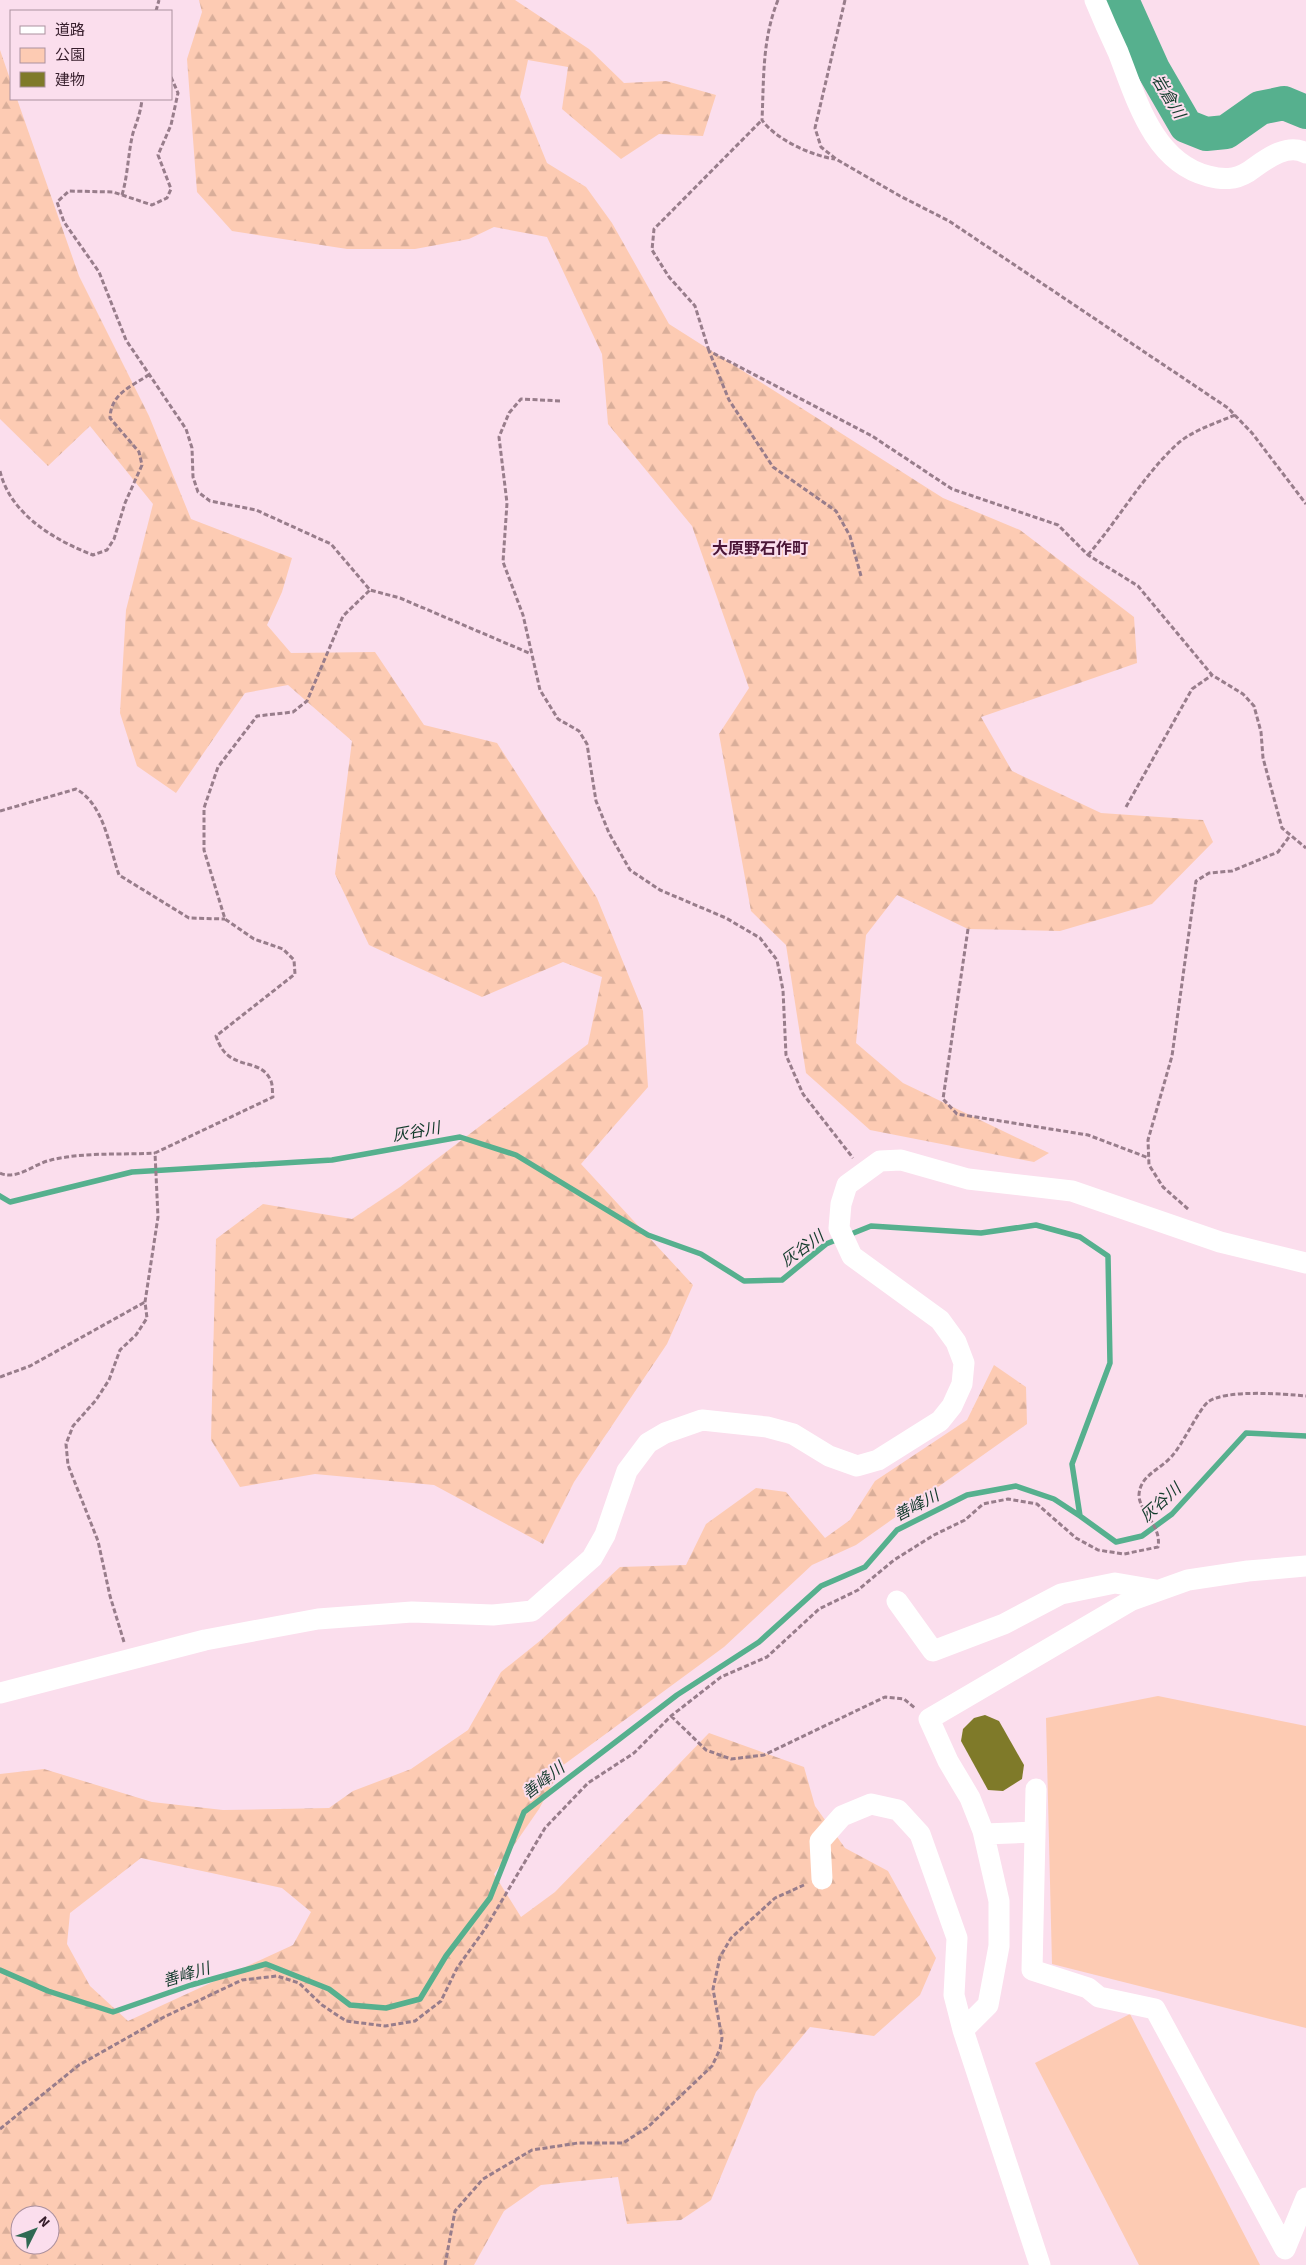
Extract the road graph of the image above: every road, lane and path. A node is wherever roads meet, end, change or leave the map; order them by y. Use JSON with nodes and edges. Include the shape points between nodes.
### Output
{"nodes":[{"id":1,"x":778,"y":0,"type":"edge"},
{"id":2,"x":844,"y":0,"type":"edge"},
{"id":3,"x":1095,"y":0,"type":"edge"},
{"id":4,"x":172,"y":79,"type":"edge"},
{"id":5,"x":142,"y":100,"type":"edge"},
{"id":6,"x":762,"y":120,"type":"junction"},
{"id":7,"x":1306,"y":153,"type":"edge"},
{"id":8,"x":836,"y":159,"type":"junction"},
{"id":9,"x":122,"y":195,"type":"junction"},
{"id":10,"x":709,"y":351,"type":"junction"},
{"id":11,"x":150,"y":374,"type":"junction"},
{"id":12,"x":560,"y":401,"type":"dead end"},
{"id":13,"x":1235,"y":415,"type":"junction"},
{"id":14,"x":0,"y":471,"type":"edge"},
{"id":15,"x":1306,"y":504,"type":"edge"},
{"id":16,"x":1088,"y":555,"type":"junction"},
{"id":17,"x":861,"y":576,"type":"dead end"},
{"id":18,"x":370,"y":590,"type":"junction"},
{"id":19,"x":530,"y":653,"type":"junction"},
{"id":20,"x":1212,"y":675,"type":"junction"},
{"id":21,"x":1126,"y":807,"type":"dead end"},
{"id":22,"x":0,"y":810,"type":"edge"},
{"id":23,"x":1289,"y":837,"type":"junction"},
{"id":24,"x":1306,"y":848,"type":"edge"},
{"id":25,"x":225,"y":919,"type":"junction"},
{"id":26,"x":968,"y":929,"type":"dead end"},
{"id":27,"x":155,"y":1153,"type":"junction"},
{"id":28,"x":1149,"y":1158,"type":"junction"},
{"id":29,"x":864,"y":1172,"type":"junction"},
{"id":30,"x":0,"y":1173,"type":"edge"},
{"id":31,"x":1197,"y":1213,"type":"dead end"},
{"id":32,"x":1306,"y":1263,"type":"edge"},
{"id":33,"x":145,"y":1302,"type":"junction"},
{"id":34,"x":0,"y":1377,"type":"edge"},
{"id":35,"x":1306,"y":1396,"type":"edge"},
{"id":36,"x":1306,"y":1566,"type":"edge"},
{"id":37,"x":1159,"y":1591,"type":"junction"},
{"id":38,"x":897,"y":1601,"type":"dead end"},
{"id":39,"x":129,"y":1658,"type":"junction"},
{"id":40,"x":0,"y":1692,"type":"edge"},
{"id":41,"x":671,"y":1716,"type":"junction"},
{"id":42,"x":929,"y":1719,"type":"junction"},
{"id":43,"x":1036,"y":1789,"type":"dead end"},
{"id":44,"x":1035,"y":1832,"type":"junction"},
{"id":45,"x":984,"y":1834,"type":"junction"},
{"id":46,"x":822,"y":1879,"type":"joint"},
{"id":47,"x":963,"y":2030,"type":"junction"},
{"id":48,"x":0,"y":2129,"type":"edge"},
{"id":49,"x":1306,"y":2198,"type":"edge"},
{"id":50,"x":445,"y":2265,"type":"edge"},
{"id":51,"x":1040,"y":2265,"type":"edge"}],
"edges":[{"from":1,"to":6,"type":"path","via":[[768,24],[765,44]]},
{"from":2,"to":8,"type":"path","via":[[815,128],[821,147]]},
{"from":3,"to":7,"type":"street","via":[[1136,101],[1150,127],[1183,165],[1223,180],[1240,176],[1286,150]]},
{"from":4,"to":9,"type":"path","via":[[178,93],[171,125],[158,155],[171,189],[167,198],[152,205]]},
{"from":5,"to":9,"type":"path"},
{"from":6,"to":8,"type":"path","via":[[769,130],[817,157]]},
{"from":6,"to":10,"type":"path","via":[[654,229],[652,250],[669,277],[695,306]]},
{"from":8,"to":13,"type":"path","via":[[949,220]]},
{"from":9,"to":11,"type":"path","via":[[69,191],[57,202],[64,222],[99,272],[126,340]]},
{"from":10,"to":16,"type":"path","via":[[872,436],[952,489],[1058,525]]},
{"from":10,"to":17,"type":"path","via":[[729,400],[773,467],[836,511],[850,536]]},
{"from":11,"to":14,"type":"path","via":[[117,396],[110,406],[110,418],[139,452],[142,464],[114,540],[107,550],[93,555],[66,544],[17,508]]},
{"from":11,"to":18,"type":"path","via":[[186,429],[198,492],[210,501],[256,510],[331,544]]},
{"from":12,"to":19,"type":"path","via":[[521,399],[509,413],[499,437],[507,502],[503,562],[523,615]]},
{"from":13,"to":15,"type":"path"},
{"from":13,"to":16,"type":"path","via":[[1202,428],[1175,446]]},
{"from":16,"to":20,"type":"path","via":[[1138,586]]},
{"from":18,"to":19,"type":"path","via":[[400,598]]},
{"from":18,"to":25,"type":"path","via":[[343,616],[307,701],[293,712],[257,716],[218,767],[204,808],[204,850]]},
{"from":19,"to":29,"type":"path","via":[[540,690],[558,719],[579,731],[587,744],[596,801],[630,870],[660,890],[726,918],[760,938],[777,960],[783,990],[786,1055],[803,1094]]},
{"from":20,"to":21,"type":"path","via":[[1192,689]]},
{"from":20,"to":23,"type":"path","via":[[1243,694],[1254,706],[1263,758],[1282,828]]},
{"from":22,"to":25,"type":"path","via":[[76,789],[96,807],[119,875],[189,918]]},
{"from":23,"to":24,"type":"path"},
{"from":23,"to":28,"type":"path","via":[[1278,852],[1232,870],[1209,873],[1196,881],[1172,1056],[1148,1140]]},
{"from":25,"to":27,"type":"path","via":[[254,939],[283,948],[294,960],[295,974],[216,1036],[221,1050],[237,1062],[261,1068],[271,1082],[273,1097]]},
{"from":26,"to":28,"type":"path","via":[[943,1099],[957,1114],[1088,1135]]},
{"from":27,"to":30,"type":"path","via":[[71,1156],[48,1160],[23,1172]]},
{"from":27,"to":33,"type":"path","via":[[158,1217]]},
{"from":28,"to":31,"type":"path","via":[[1150,1166],[1163,1187]]},
{"from":29,"to":32,"type":"street","via":[[880,1161],[901,1160],[968,1179],[1072,1191],[1220,1242]]},
{"from":29,"to":39,"type":"street","via":[[847,1185],[839,1228],[852,1256],[940,1320],[956,1342],[964,1363],[962,1384],[952,1406],[940,1420],[878,1460],[858,1466],[829,1456],[793,1434],[767,1427],[702,1420],[665,1433],[648,1444],[627,1471],[605,1535],[592,1558],[532,1611],[493,1615],[412,1612],[318,1619]]},
{"from":33,"to":34,"type":"path","via":[[30,1366]]},
{"from":33,"to":39,"type":"path","via":[[148,1318],[120,1350],[109,1380],[73,1426],[66,1444],[68,1465],[98,1541]]},
{"from":35,"to":41,"type":"path","via":[[1263,1393],[1219,1396],[1207,1403],[1171,1457],[1142,1481],[1139,1497],[1160,1537],[1158,1547],[1124,1554],[1098,1550],[1076,1538],[1037,1504],[1008,1498],[983,1504],[965,1520],[894,1560],[858,1590],[819,1609],[767,1657],[722,1677]]},
{"from":36,"to":37,"type":"street","via":[[1188,1580]]},
{"from":37,"to":38,"type":"street","via":[[1115,1583],[1061,1594],[1004,1624],[933,1651]]},
{"from":37,"to":42,"type":"street","via":[[1132,1600],[1078,1630]]},
{"from":39,"to":40,"type":"street"},
{"from":41,"to":42,"type":"path","via":[[706,1750],[731,1759],[764,1755],[885,1697],[904,1699]]},
{"from":41,"to":48,"type":"path","via":[[634,1753],[588,1783],[545,1828],[485,1930],[456,1968],[441,2001],[415,2022],[385,2026],[346,2021],[298,1983],[277,1976],[242,1980],[164,2017],[79,2065]]},
{"from":42,"to":45,"type":"street","via":[[970,1798]]},
{"from":43,"to":44,"type":"street"},
{"from":44,"to":45,"type":"street"},
{"from":44,"to":49,"type":"street","via":[[1032,1970],[1088,1988],[1099,1997],[1155,2009],[1285,2249]]},
{"from":45,"to":47,"type":"street","via":[[999,1901],[999,1946],[988,2005]]},
{"from":46,"to":47,"type":"street","via":[[820,1841],[842,1816],[871,1804],[898,1810],[920,1834],[957,1938],[954,1996]]},
{"from":46,"to":50,"type":"path","via":[[775,1898],[730,1938],[720,1957],[713,1989],[722,2038],[712,2066],[648,2127],[623,2142],[578,2143],[532,2150],[483,2179],[455,2211]]},
{"from":47,"to":51,"type":"street"}]}
